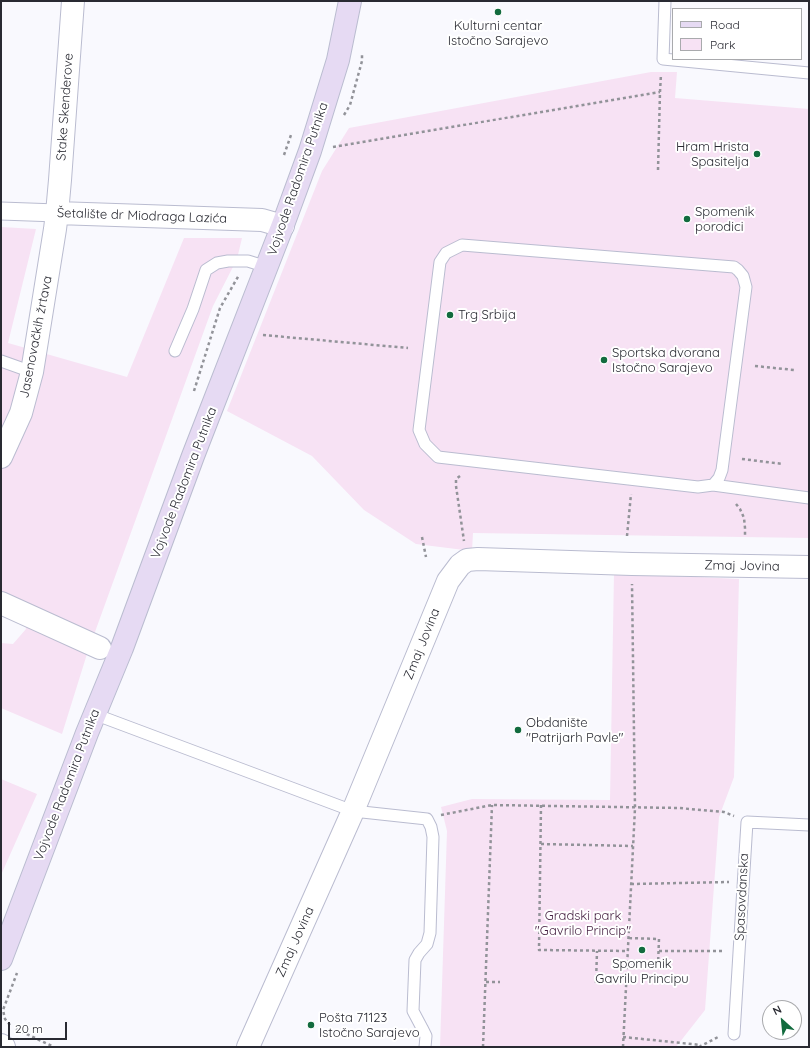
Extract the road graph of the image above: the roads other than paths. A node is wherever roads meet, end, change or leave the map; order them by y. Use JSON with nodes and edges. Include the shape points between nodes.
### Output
{"nodes":[{"id":1,"x":73,"y":1,"type":"edge"},
{"id":2,"x":350,"y":1,"type":"edge"},
{"id":3,"x":666,"y":1,"type":"edge"},
{"id":4,"x":809,"y":74,"type":"edge"},
{"id":5,"x":1,"y":211,"type":"edge"},
{"id":6,"x":57,"y":213,"type":"junction"},
{"id":7,"x":283,"y":226,"type":"junction"},
{"id":8,"x":267,"y":267,"type":"junction"},
{"id":9,"x":175,"y":351,"type":"dead end"},
{"id":10,"x":1,"y":361,"type":"edge"},
{"id":11,"x":32,"y":372,"type":"junction"},
{"id":12,"x":1,"y":457,"type":"edge"},
{"id":13,"x":713,"y":485,"type":"junction"},
{"id":14,"x":809,"y":498,"type":"edge"},
{"id":15,"x":809,"y":567,"type":"edge"},
{"id":16,"x":1,"y":602,"type":"edge"},
{"id":17,"x":100,"y":648,"type":"dead end"},
{"id":18,"x":94,"y":714,"type":"junction"},
{"id":19,"x":353,"y":811,"type":"junction"},
{"id":20,"x":809,"y":825,"type":"edge"},
{"id":21,"x":3,"y":953,"type":"edge"},
{"id":22,"x":734,"y":1034,"type":"road end"},
{"id":23,"x":1,"y":1046,"type":"edge"},
{"id":24,"x":252,"y":1046,"type":"edge"},
{"id":25,"x":4,"y":1047,"type":"edge"},
{"id":26,"x":425,"y":1047,"type":"edge"}],
"edges":[{"from":1,"to":6,"type":"street","name":"Stake Skenderove"},
{"from":2,"to":7,"type":"main road","name":"Vojvode Radomira Putnika","via":[[338,60],[310,151]]},
{"from":3,"to":4,"type":"lane","via":[[662,59]]},
{"from":5,"to":6,"type":"street","name":"Šetalište dr Miodraga Lazića"},
{"from":6,"to":7,"type":"street","name":"Šetalište dr Miodraga Lazića","via":[[262,220]]},
{"from":6,"to":11,"type":"street","name":"Jasenovačkih žrtava"},
{"from":7,"to":8,"type":"main road","name":"Vojvode Radomira Putnika"},
{"from":8,"to":9,"type":"lane","via":[[248,261],[228,261],[217,263],[206,270]]},
{"from":8,"to":18,"type":"main road","name":"Vojvode Radomira Putnika","via":[[122,648]]},
{"from":10,"to":11,"type":"lane"},
{"from":11,"to":12,"type":"street","name":"Jasenovačkih žrtava","via":[[20,413]]},
{"from":13,"to":13,"type":"lane","via":[[722,470],[746,287],[738,270],[734,267],[462,245],[446,253],[440,262],[419,430],[425,444],[438,457],[698,487]]},
{"from":13,"to":14,"type":"lane"},
{"from":15,"to":19,"type":"street","name":"Zmaj Jovina","via":[[467,560],[448,581]]},
{"from":16,"to":17,"type":"street"},
{"from":18,"to":19,"type":"lane"},
{"from":18,"to":21,"type":"main road","name":"Vojvode Radomira Putnika"},
{"from":19,"to":24,"type":"street","name":"Zmaj Jovina"},
{"from":19,"to":26,"type":"lane","via":[[427,819],[431,827],[433,836],[430,933],[427,944],[415,960],[413,1012],[426,1036]]},
{"from":20,"to":22,"type":"lane","name":"Spasovdanska","via":[[747,822]]},
{"from":23,"to":25,"type":"street"}]}
